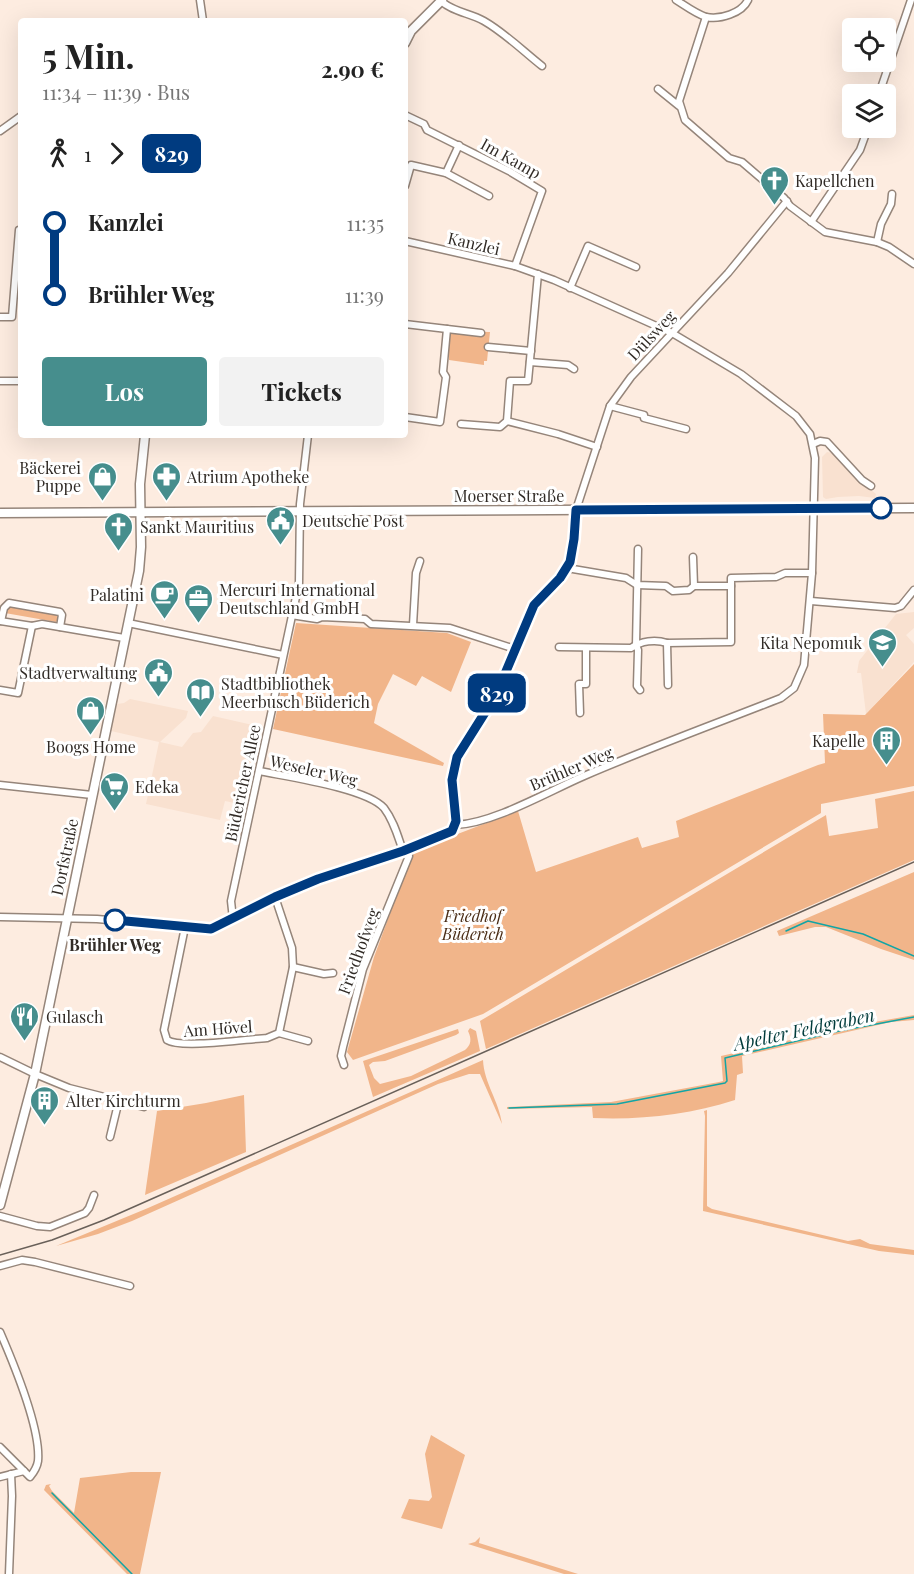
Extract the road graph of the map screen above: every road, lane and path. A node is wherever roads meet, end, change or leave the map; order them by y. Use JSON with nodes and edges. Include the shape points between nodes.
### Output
{"nodes":[{"id":1,"x":200,"y":0,"type":"edge"},
{"id":2,"x":441,"y":0,"type":"edge"},
{"id":3,"x":676,"y":0,"type":"edge"},
{"id":4,"x":748,"y":0,"type":"edge"},
{"id":5,"x":911,"y":0,"type":"edge"},
{"id":6,"x":706,"y":16,"type":"junction"},
{"id":7,"x":203,"y":18,"type":"edge"},
{"id":8,"x":408,"y":37,"type":"edge"},
{"id":9,"x":542,"y":66,"type":"dead end"},
{"id":10,"x":882,"y":84,"type":"edge"},
{"id":11,"x":658,"y":89,"type":"dead end"},
{"id":12,"x":680,"y":106,"type":"junction"},
{"id":13,"x":408,"y":116,"type":"edge"},
{"id":14,"x":18,"y":119,"type":"edge"},
{"id":15,"x":0,"y":131,"type":"edge"},
{"id":16,"x":864,"y":138,"type":"edge"},
{"id":17,"x":459,"y":145,"type":"junction"},
{"id":18,"x":446,"y":173,"type":"junction"},
{"id":19,"x":408,"y":176,"type":"edge"},
{"id":20,"x":892,"y":194,"type":"dead end"},
{"id":21,"x":489,"y":196,"type":"dead end"},
{"id":22,"x":787,"y":201,"type":"junction"},
{"id":23,"x":811,"y":222,"type":"junction"},
{"id":24,"x":18,"y":242,"type":"edge"},
{"id":25,"x":408,"y":242,"type":"edge"},
{"id":26,"x":877,"y":242,"type":"junction"},
{"id":27,"x":914,"y":264,"type":"edge"},
{"id":28,"x":515,"y":266,"type":"junction"},
{"id":29,"x":636,"y":267,"type":"dead end"},
{"id":30,"x":538,"y":274,"type":"junction"},
{"id":31,"x":570,"y":288,"type":"junction"},
{"id":32,"x":0,"y":317,"type":"edge"},
{"id":33,"x":408,"y":324,"type":"edge"},
{"id":34,"x":447,"y":328,"type":"junction"},
{"id":35,"x":481,"y":333,"type":"dead end"},
{"id":36,"x":672,"y":333,"type":"junction"},
{"id":37,"x":488,"y":347,"type":"dead end"},
{"id":38,"x":531,"y":351,"type":"junction"},
{"id":39,"x":530,"y":362,"type":"junction"},
{"id":40,"x":574,"y":369,"type":"dead end"},
{"id":41,"x":0,"y":381,"type":"edge"},
{"id":42,"x":18,"y":381,"type":"edge"},
{"id":43,"x":610,"y":406,"type":"junction"},
{"id":44,"x":408,"y":417,"type":"edge"},
{"id":45,"x":507,"y":421,"type":"junction"},
{"id":46,"x":460,"y":424,"type":"dead end"},
{"id":47,"x":686,"y":429,"type":"dead end"},
{"id":48,"x":145,"y":438,"type":"edge"},
{"id":49,"x":308,"y":438,"type":"edge"},
{"id":50,"x":813,"y":444,"type":"junction"},
{"id":51,"x":597,"y":447,"type":"junction"},
{"id":52,"x":871,"y":486,"type":"dead end"},
{"id":53,"x":914,"y":507,"type":"edge"},
{"id":54,"x":815,"y":508,"type":"junction"},
{"id":55,"x":576,"y":510,"type":"junction"},
{"id":56,"x":300,"y":511,"type":"junction"},
{"id":57,"x":140,"y":512,"type":"junction"},
{"id":58,"x":0,"y":513,"type":"edge"},
{"id":59,"x":638,"y":549,"type":"dead end"},
{"id":60,"x":693,"y":557,"type":"dead end"},
{"id":61,"x":420,"y":561,"type":"dead end"},
{"id":62,"x":567,"y":568,"type":"junction"},
{"id":63,"x":813,"y":573,"type":"junction"},
{"id":64,"x":637,"y":574,"type":"junction"},
{"id":65,"x":626,"y":578,"type":"junction"},
{"id":66,"x":637,"y":585,"type":"junction"},
{"id":67,"x":694,"y":585,"type":"junction"},
{"id":68,"x":731,"y":586,"type":"junction"},
{"id":69,"x":914,"y":590,"type":"edge"},
{"id":70,"x":811,"y":601,"type":"junction"},
{"id":71,"x":291,"y":615,"type":"junction"},
{"id":72,"x":0,"y":621,"type":"edge"},
{"id":73,"x":128,"y":623,"type":"junction"},
{"id":74,"x":414,"y":625,"type":"junction"},
{"id":75,"x":32,"y":626,"type":"junction"},
{"id":76,"x":60,"y":627,"type":"junction"},
{"id":77,"x":124,"y":638,"type":"junction"},
{"id":78,"x":667,"y":643,"type":"junction"},
{"id":79,"x":636,"y":645,"type":"junction"},
{"id":80,"x":559,"y":647,"type":"dead end"},
{"id":81,"x":586,"y":648,"type":"junction"},
{"id":82,"x":515,"y":649,"type":"junction"},
{"id":83,"x":283,"y":655,"type":"junction"},
{"id":84,"x":668,"y":685,"type":"dead end"},
{"id":85,"x":0,"y":690,"type":"edge"},
{"id":86,"x":640,"y":690,"type":"dead end"},
{"id":87,"x":580,"y":713,"type":"dead end"},
{"id":88,"x":259,"y":771,"type":"junction"},
{"id":89,"x":0,"y":785,"type":"edge"},
{"id":90,"x":92,"y":795,"type":"junction"},
{"id":91,"x":456,"y":825,"type":"junction"},
{"id":92,"x":405,"y":850,"type":"junction"},
{"id":93,"x":275,"y":897,"type":"junction"},
{"id":94,"x":0,"y":917,"type":"edge"},
{"id":95,"x":66,"y":919,"type":"junction"},
{"id":96,"x":232,"y":919,"type":"junction"},
{"id":97,"x":184,"y":927,"type":"junction"},
{"id":98,"x":293,"y":967,"type":"junction"},
{"id":99,"x":333,"y":973,"type":"dead end"},
{"id":100,"x":279,"y":1033,"type":"junction"},
{"id":101,"x":308,"y":1041,"type":"dead end"},
{"id":102,"x":0,"y":1057,"type":"edge"},
{"id":103,"x":344,"y":1065,"type":"dead end"},
{"id":104,"x":35,"y":1074,"type":"junction"},
{"id":105,"x":119,"y":1100,"type":"junction"},
{"id":106,"x":144,"y":1107,"type":"dead end"},
{"id":107,"x":110,"y":1137,"type":"dead end"},
{"id":108,"x":94,"y":1195,"type":"dead end"},
{"id":109,"x":0,"y":1205,"type":"edge"},
{"id":110,"x":0,"y":1216,"type":"edge"},
{"id":111,"x":0,"y":1266,"type":"edge"},
{"id":112,"x":130,"y":1286,"type":"dead end"},
{"id":113,"x":0,"y":1332,"type":"edge"},
{"id":114,"x":0,"y":1447,"type":"edge"},
{"id":115,"x":24,"y":1471,"type":"junction"},
{"id":116,"x":11,"y":1474,"type":"junction"},
{"id":117,"x":0,"y":1477,"type":"edge"},
{"id":118,"x":9,"y":1574,"type":"edge"}],
"edges":[{"from":1,"to":7,"type":"street"},
{"from":2,"to":8,"type":"main road"},
{"from":2,"to":9,"type":"street","via":[[496,29]]},
{"from":3,"to":6,"type":"street"},
{"from":4,"to":6,"type":"street","via":[[736,13]]},
{"from":5,"to":10,"type":"street"},
{"from":6,"to":12,"type":"street"},
{"from":11,"to":12,"type":"street"},
{"from":12,"to":22,"type":"street","via":[[688,124],[729,158],[742,162]]},
{"from":13,"to":17,"type":"street","name":"Im Kamp"},
{"from":14,"to":15,"type":"street"},
{"from":16,"to":23,"type":"street"},
{"from":17,"to":18,"type":"street","name":"Im Kamp"},
{"from":17,"to":28,"type":"street","name":"Im Kamp","via":[[542,191]]},
{"from":18,"to":19,"type":"street","via":[[411,165]]},
{"from":18,"to":21,"type":"street"},
{"from":20,"to":26,"type":"street"},
{"from":22,"to":23,"type":"street"},
{"from":22,"to":36,"type":"street","name":"Dülsweg"},
{"from":23,"to":26,"type":"street","via":[[825,232]]},
{"from":24,"to":32,"type":"street","via":[[12,317]]},
{"from":25,"to":28,"type":"street","name":"Kanzlei"},
{"from":26,"to":27,"type":"street"},
{"from":28,"to":30,"type":"street","name":"Kanzlei"},
{"from":29,"to":31,"type":"street","via":[[588,246]]},
{"from":30,"to":31,"type":"street","name":"Kanzlei"},
{"from":30,"to":38,"type":"street"},
{"from":31,"to":36,"type":"street","name":"Kanzlei"},
{"from":33,"to":34,"type":"street"},
{"from":34,"to":35,"type":"street"},
{"from":34,"to":44,"type":"street","via":[[440,422]]},
{"from":36,"to":43,"type":"street","name":"Dülsweg"},
{"from":36,"to":50,"type":"street","name":"Kanzlei","via":[[768,393],[796,416]]},
{"from":37,"to":38,"type":"street"},
{"from":38,"to":39,"type":"street"},
{"from":39,"to":40,"type":"street"},
{"from":39,"to":45,"type":"street","via":[[528,381],[510,381]]},
{"from":41,"to":42,"type":"street"},
{"from":43,"to":47,"type":"street"},
{"from":43,"to":51,"type":"street","name":"Dülsweg"},
{"from":45,"to":46,"type":"street","via":[[500,428]]},
{"from":45,"to":51,"type":"street"},
{"from":48,"to":57,"type":"main road","name":"Dorfstraße"},
{"from":49,"to":56,"type":"street","name":"Büdericher Allee"},
{"from":50,"to":52,"type":"street","via":[[827,442]]},
{"from":50,"to":54,"type":"street","name":"Kanzlei"},
{"from":51,"to":55,"type":"street","name":"Dülsweg"},
{"from":53,"to":54,"type":"main road","name":"Moerser Straße"},
{"from":54,"to":55,"type":"main road","name":"Moerser Straße"},
{"from":54,"to":63,"type":"street","name":"Brühler Weg"},
{"from":55,"to":56,"type":"main road","name":"Moerser Straße"},
{"from":55,"to":62,"type":"street","name":"Dülsweg","via":[[573,553]]},
{"from":56,"to":57,"type":"main road","name":"Moerser Straße"},
{"from":56,"to":71,"type":"street","name":"Büdericher Allee","via":[[300,569]]},
{"from":57,"to":58,"type":"main road","name":"Moerser Straße"},
{"from":57,"to":73,"type":"main road","name":"Dorfstraße","via":[[141,552]]},
{"from":59,"to":64,"type":"street"},
{"from":60,"to":67,"type":"street"},
{"from":61,"to":74,"type":"street"},
{"from":62,"to":65,"type":"street"},
{"from":62,"to":82,"type":"street","via":[[534,605]]},
{"from":63,"to":68,"type":"street","via":[[731,578]]},
{"from":63,"to":70,"type":"street","name":"Brühler Weg"},
{"from":64,"to":65,"type":"street"},
{"from":64,"to":66,"type":"street"},
{"from":65,"to":66,"type":"street"},
{"from":66,"to":67,"type":"street","via":[[666,586],[673,591],[689,590]]},
{"from":66,"to":79,"type":"street"},
{"from":67,"to":68,"type":"street"},
{"from":68,"to":78,"type":"street","via":[[731,642]]},
{"from":69,"to":70,"type":"street","via":[[902,606],[895,608]]},
{"from":70,"to":91,"type":"street","name":"Brühler Weg","via":[[804,664],[794,688],[786,696],[507,810]]},
{"from":71,"to":74,"type":"street"},
{"from":71,"to":83,"type":"street","name":"Büdericher Allee"},
{"from":72,"to":75,"type":"street"},
{"from":72,"to":76,"type":"street","via":[[9,603],[60,612]]},
{"from":73,"to":77,"type":"main road","name":"Dorfstraße"},
{"from":73,"to":83,"type":"street"},
{"from":74,"to":82,"type":"street","via":[[450,628]]},
{"from":75,"to":76,"type":"street"},
{"from":75,"to":85,"type":"street","via":[[18,693]]},
{"from":76,"to":77,"type":"street"},
{"from":77,"to":90,"type":"main road","name":"Dorfstraße"},
{"from":78,"to":79,"type":"street"},
{"from":78,"to":84,"type":"street"},
{"from":79,"to":81,"type":"street"},
{"from":79,"to":86,"type":"street"},
{"from":80,"to":81,"type":"street"},
{"from":81,"to":87,"type":"street","via":[[586,684],[579,684]]},
{"from":82,"to":91,"type":"street","via":[[496,695],[453,766]]},
{"from":83,"to":88,"type":"street","name":"Büdericher Allee"},
{"from":88,"to":92,"type":"street","name":"Weseler Weg","via":[[368,796],[389,815]]},
{"from":88,"to":96,"type":"street","name":"Büdericher Allee","via":[[231,901]]},
{"from":89,"to":90,"type":"street"},
{"from":90,"to":95,"type":"main road","name":"Dorfstraße"},
{"from":91,"to":92,"type":"street","name":"Brühler Weg","via":[[449,833]]},
{"from":92,"to":93,"type":"street","name":"Brühler Weg"},
{"from":92,"to":103,"type":"street","name":"Friedhofweg","via":[[410,856],[363,969],[343,1047]]},
{"from":93,"to":96,"type":"street","name":"Brühler Weg"},
{"from":93,"to":98,"type":"street","via":[[292,948]]},
{"from":94,"to":95,"type":"street","name":"Brühler Weg"},
{"from":95,"to":97,"type":"street","name":"Brühler Weg"},
{"from":95,"to":104,"type":"main road","name":"Dorfstraße"},
{"from":96,"to":97,"type":"street","name":"Brühler Weg","via":[[211,929]]},
{"from":97,"to":100,"type":"street","name":"Am Hövel","via":[[164,1030],[167,1041],[186,1044],[267,1038]]},
{"from":98,"to":99,"type":"street"},
{"from":98,"to":100,"type":"street"},
{"from":100,"to":101,"type":"street","name":"Am Hövel"},
{"from":102,"to":104,"type":"street"},
{"from":104,"to":105,"type":"street","via":[[69,1088]]},
{"from":104,"to":109,"type":"main road","name":"Dorfstraße"},
{"from":105,"to":106,"type":"street"},
{"from":105,"to":107,"type":"street"},
{"from":108,"to":110,"type":"street","via":[[84,1213],[50,1227]]},
{"from":111,"to":112,"type":"street","via":[[22,1260]]},
{"from":113,"to":115,"type":"street","via":[[37,1443],[38,1463],[30,1477]]},
{"from":114,"to":115,"type":"street"},
{"from":115,"to":116,"type":"street"},
{"from":116,"to":117,"type":"street"},
{"from":116,"to":118,"type":"street"}]}
